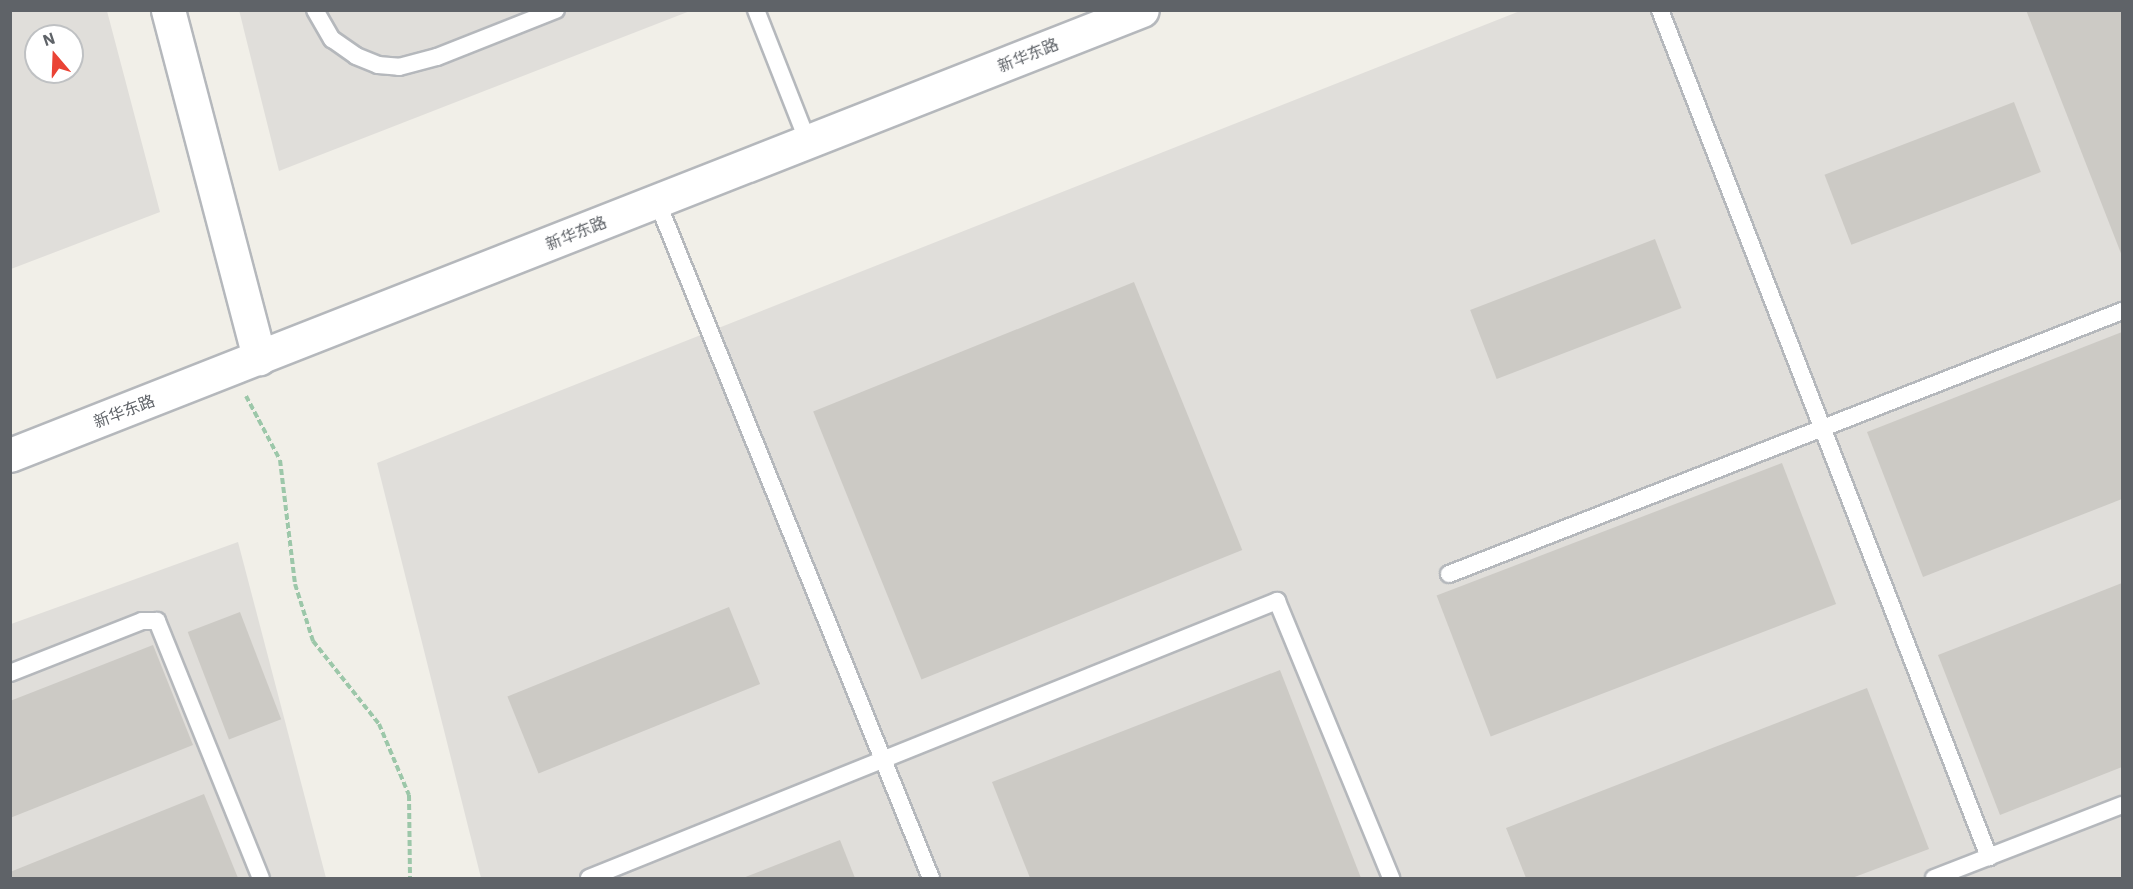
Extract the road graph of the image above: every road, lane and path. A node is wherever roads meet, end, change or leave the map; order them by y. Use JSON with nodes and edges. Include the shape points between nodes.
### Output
{"nodes":[{"id":1,"x":168,"y":10,"type":"edge"},
{"id":2,"x":315,"y":10,"type":"edge"},
{"id":3,"x":556,"y":10,"type":"edge"},
{"id":4,"x":756,"y":10,"type":"edge"},
{"id":5,"x":1142,"y":10,"type":"edge"},
{"id":6,"x":1660,"y":10,"type":"edge"},
{"id":7,"x":808,"y":142,"type":"junction"},
{"id":8,"x":657,"y":201,"type":"junction"},
{"id":9,"x":2122,"y":311,"type":"edge"},
{"id":10,"x":245,"y":364,"type":"junction"},
{"id":11,"x":1822,"y":428,"type":"junction"},
{"id":12,"x":10,"y":455,"type":"edge"},
{"id":13,"x":1449,"y":574,"type":"dead end"},
{"id":14,"x":10,"y":673,"type":"edge"},
{"id":15,"x":883,"y":760,"type":"junction"},
{"id":16,"x":2122,"y":805,"type":"edge"},
{"id":17,"x":1989,"y":857,"type":"junction"},
{"id":18,"x":261,"y":879,"type":"edge"},
{"id":19,"x":410,"y":879,"type":"edge"},
{"id":20,"x":589,"y":879,"type":"edge"},
{"id":21,"x":931,"y":879,"type":"edge"},
{"id":22,"x":1391,"y":879,"type":"edge"},
{"id":23,"x":1934,"y":879,"type":"edge"}],
"edges":[{"from":1,"to":10,"type":"main road"},
{"from":2,"to":3,"type":"lane","via":[[332,39],[356,56],[378,65],[399,66],[437,57]]},
{"from":4,"to":7,"type":"lane"},
{"from":5,"to":7,"type":"main road","name":"新华东路"},
{"from":6,"to":11,"type":"lane"},
{"from":7,"to":8,"type":"main road","name":"新华东路"},
{"from":8,"to":10,"type":"main road","name":"新华东路"},
{"from":8,"to":15,"type":"lane"},
{"from":9,"to":11,"type":"lane"},
{"from":10,"to":12,"type":"main road","name":"新华东路"},
{"from":10,"to":19,"type":"path","via":[[280,460],[295,584],[313,641],[379,724],[409,795]]},
{"from":11,"to":13,"type":"lane"},
{"from":11,"to":17,"type":"lane"},
{"from":14,"to":18,"type":"lane","via":[[142,621],[157,621]]},
{"from":15,"to":20,"type":"lane"},
{"from":15,"to":21,"type":"lane"},
{"from":15,"to":22,"type":"lane","via":[[1277,601]]},
{"from":16,"to":17,"type":"lane"},
{"from":17,"to":23,"type":"lane"}]}
